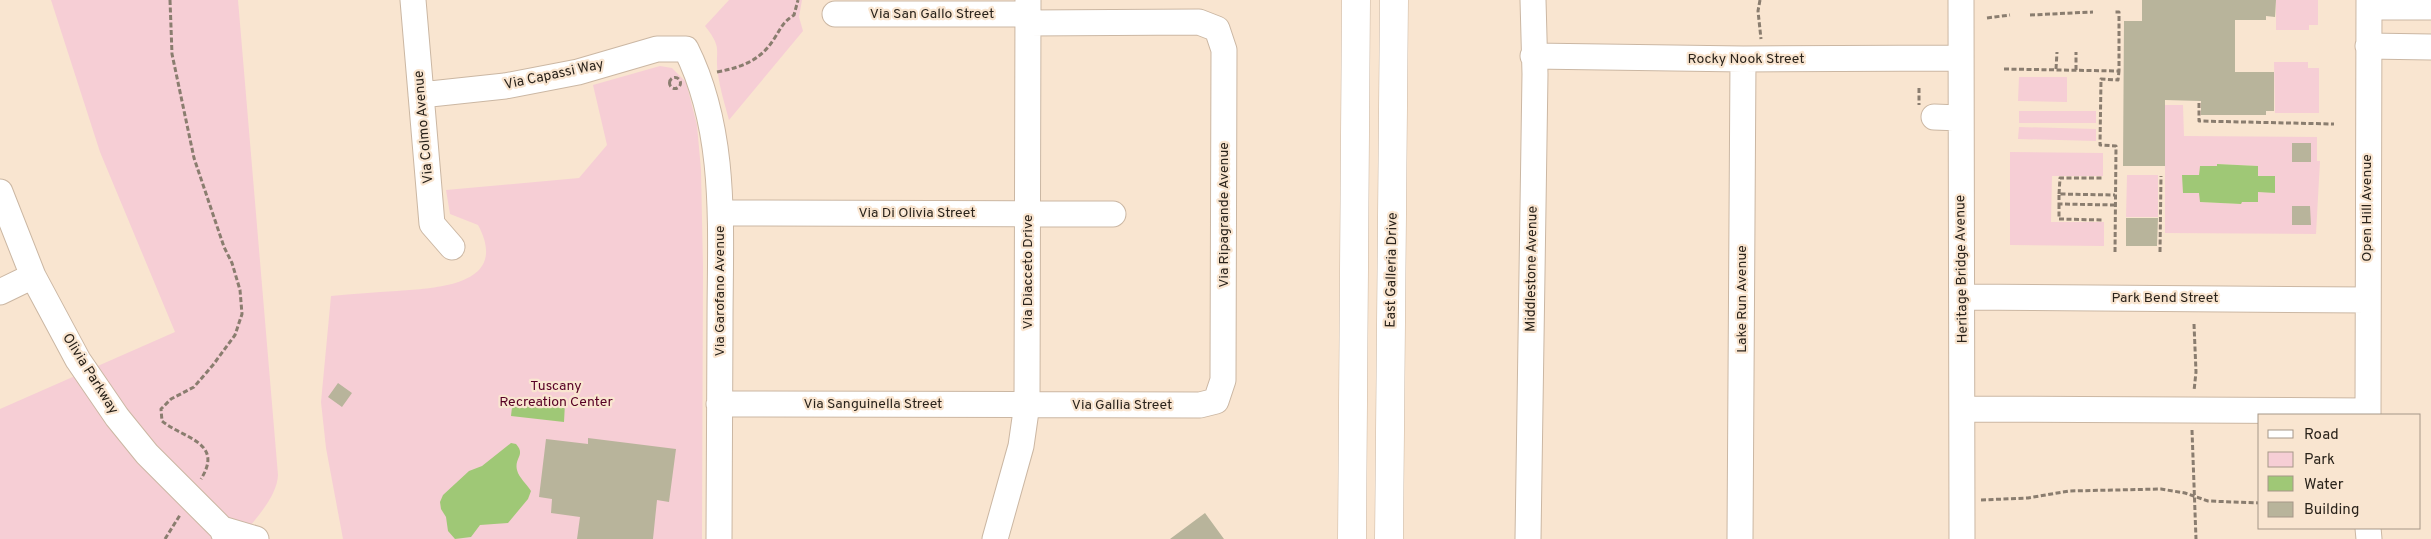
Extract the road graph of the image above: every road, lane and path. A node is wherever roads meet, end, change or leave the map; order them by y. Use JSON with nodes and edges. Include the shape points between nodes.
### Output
{"nodes":[{"id":1,"x":170,"y":0,"type":"edge"},
{"id":2,"x":413,"y":0,"type":"edge"},
{"id":3,"x":798,"y":0,"type":"edge"},
{"id":4,"x":1356,"y":0,"type":"edge"},
{"id":5,"x":1394,"y":0,"type":"edge"},
{"id":6,"x":1533,"y":0,"type":"edge"},
{"id":7,"x":1760,"y":0,"type":"edge"},
{"id":8,"x":1961,"y":0,"type":"edge"},
{"id":9,"x":2369,"y":4,"type":"edge"},
{"id":10,"x":2431,"y":7,"type":"edge"},
{"id":11,"x":1028,"y":12,"type":"edge"},
{"id":12,"x":2093,"y":12,"type":"dead end"},
{"id":13,"x":2113,"y":12,"type":"dead end"},
{"id":14,"x":835,"y":14,"type":"dead end"},
{"id":15,"x":2010,"y":15,"type":"dead end"},
{"id":16,"x":2030,"y":15,"type":"dead end"},
{"id":17,"x":1987,"y":18,"type":"dead end"},
{"id":18,"x":1217,"y":29,"type":"joint"},
{"id":19,"x":1762,"y":43,"type":"dead end"},
{"id":20,"x":2368,"y":46,"type":"junction"},
{"id":21,"x":2431,"y":47,"type":"edge"},
{"id":22,"x":686,"y":48,"type":"joint"},
{"id":23,"x":2056,"y":52,"type":"dead end"},
{"id":24,"x":2076,"y":52,"type":"dead end"},
{"id":25,"x":1533,"y":56,"type":"junction"},
{"id":26,"x":1960,"y":58,"type":"junction"},
{"id":27,"x":1743,"y":59,"type":"junction"},
{"id":28,"x":2004,"y":69,"type":"dead end"},
{"id":29,"x":2056,"y":70,"type":"junction"},
{"id":30,"x":2076,"y":70,"type":"junction"},
{"id":31,"x":2118,"y":71,"type":"junction"},
{"id":32,"x":717,"y":72,"type":"dead end"},
{"id":33,"x":421,"y":95,"type":"junction"},
{"id":34,"x":2200,"y":103,"type":"dead end"},
{"id":35,"x":1934,"y":117,"type":"dead end"},
{"id":36,"x":1960,"y":118,"type":"junction"},
{"id":37,"x":2334,"y":124,"type":"dead end"},
{"id":38,"x":2161,"y":176,"type":"dead end"},
{"id":39,"x":2102,"y":178,"type":"dead end"},
{"id":40,"x":0,"y":192,"type":"edge"},
{"id":41,"x":2059,"y":194,"type":"junction"},
{"id":42,"x":2115,"y":195,"type":"junction"},
{"id":43,"x":2059,"y":204,"type":"junction"},
{"id":44,"x":2115,"y":205,"type":"junction"},
{"id":45,"x":720,"y":213,"type":"junction"},
{"id":46,"x":1028,"y":214,"type":"junction"},
{"id":47,"x":1113,"y":214,"type":"dead end"},
{"id":48,"x":2102,"y":220,"type":"dead end"},
{"id":49,"x":452,"y":247,"type":"dead end"},
{"id":50,"x":2114,"y":252,"type":"dead end"},
{"id":51,"x":2160,"y":252,"type":"dead end"},
{"id":52,"x":33,"y":276,"type":"junction"},
{"id":53,"x":0,"y":292,"type":"edge"},
{"id":54,"x":1963,"y":297,"type":"junction"},
{"id":55,"x":2367,"y":300,"type":"junction"},
{"id":56,"x":2194,"y":324,"type":"dead end"},
{"id":57,"x":2194,"y":394,"type":"dead end"},
{"id":58,"x":1216,"y":400,"type":"joint"},
{"id":59,"x":720,"y":404,"type":"junction"},
{"id":60,"x":1027,"y":404,"type":"junction"},
{"id":61,"x":1962,"y":408,"type":"junction"},
{"id":62,"x":2368,"y":413,"type":"edge"},
{"id":63,"x":2192,"y":427,"type":"dead end"},
{"id":64,"x":2195,"y":496,"type":"junction"},
{"id":65,"x":190,"y":498,"type":"junction"},
{"id":66,"x":1981,"y":500,"type":"dead end"},
{"id":67,"x":2258,"y":503,"type":"edge"},
{"id":68,"x":221,"y":536,"type":"edge"},
{"id":69,"x":165,"y":539,"type":"edge"},
{"id":70,"x":256,"y":539,"type":"edge"},
{"id":71,"x":719,"y":539,"type":"edge"},
{"id":72,"x":995,"y":539,"type":"edge"},
{"id":73,"x":1352,"y":539,"type":"edge"},
{"id":74,"x":1389,"y":539,"type":"edge"},
{"id":75,"x":1528,"y":539,"type":"edge"},
{"id":76,"x":1740,"y":539,"type":"edge"},
{"id":77,"x":1962,"y":539,"type":"edge"},
{"id":78,"x":2196,"y":539,"type":"edge"}],
"edges":[{"from":1,"to":65,"type":"path","via":[[172,54],[194,158],[232,263],[240,290],[242,314],[235,335],[214,365],[194,387],[171,399],[161,409],[162,421],[202,444],[208,455],[208,468]]},
{"from":2,"to":33,"type":"street","name":"Via Colmo Avenue"},
{"from":3,"to":32,"type":"path","via":[[794,15],[783,22],[760,56],[751,63]]},
{"from":4,"to":73,"type":"main road"},
{"from":5,"to":74,"type":"main road","name":"East Galleria Drive"},
{"from":6,"to":25,"type":"street","name":"Middlestone Avenue"},
{"from":7,"to":19,"type":"path","via":[[1758,11]]},
{"from":8,"to":26,"type":"street","name":"Heritage Bridge Avenue"},
{"from":9,"to":10,"type":"street"},
{"from":9,"to":20,"type":"street","name":"Open Hill Avenue"},
{"from":11,"to":14,"type":"street","name":"Via San Gallo Street"},
{"from":11,"to":18,"type":"street","name":"Via San Gallo Street","via":[[1199,22]]},
{"from":11,"to":46,"type":"street","name":"Via Diacceto Drive"},
{"from":12,"to":16,"type":"path"},
{"from":13,"to":31,"type":"path","via":[[2119,12]]},
{"from":15,"to":17,"type":"path"},
{"from":18,"to":58,"type":"street","name":"Via Ripagrande Avenue","via":[[1224,50],[1224,380]]},
{"from":20,"to":21,"type":"street"},
{"from":20,"to":55,"type":"street","name":"Open Hill Avenue"},
{"from":22,"to":33,"type":"street","name":"Via Capassi Way","via":[[657,49],[578,72],[504,86]]},
{"from":22,"to":45,"type":"street","name":"Via Garofano Avenue","via":[[699,75],[713,127]]},
{"from":23,"to":29,"type":"path"},
{"from":24,"to":30,"type":"path"},
{"from":25,"to":27,"type":"street","name":"Rocky Nook Street"},
{"from":25,"to":75,"type":"street","name":"Middlestone Avenue"},
{"from":26,"to":27,"type":"street","name":"Rocky Nook Street"},
{"from":26,"to":36,"type":"street","name":"Heritage Bridge Avenue"},
{"from":27,"to":76,"type":"street","name":"Lake Run Avenue"},
{"from":28,"to":29,"type":"path"},
{"from":29,"to":30,"type":"path"},
{"from":30,"to":31,"type":"path"},
{"from":31,"to":42,"type":"path","via":[[2118,80],[2101,80],[2100,145],[2116,146]]},
{"from":33,"to":49,"type":"street","name":"Via Colmo Avenue","via":[[432,224]]},
{"from":34,"to":37,"type":"path","via":[[2199,121],[2268,120]]},
{"from":35,"to":36,"type":"street"},
{"from":36,"to":54,"type":"street","name":"Heritage Bridge Avenue"},
{"from":38,"to":51,"type":"path"},
{"from":39,"to":41,"type":"path","via":[[2060,178]]},
{"from":40,"to":52,"type":"street","name":"Olivia Parkway"},
{"from":41,"to":42,"type":"path"},
{"from":41,"to":43,"type":"path"},
{"from":42,"to":44,"type":"path"},
{"from":43,"to":44,"type":"path"},
{"from":43,"to":48,"type":"path","via":[[2059,219]]},
{"from":44,"to":50,"type":"path"},
{"from":45,"to":46,"type":"street","name":"Via Di Olivia Street"},
{"from":45,"to":59,"type":"street","name":"Via Garofano Avenue"},
{"from":46,"to":47,"type":"street","name":"Via Di Olivia Street"},
{"from":46,"to":60,"type":"street","name":"Via Diacceto Drive"},
{"from":52,"to":53,"type":"street"},
{"from":52,"to":65,"type":"street","name":"Olivia Parkway","via":[[78,360],[117,417]]},
{"from":54,"to":55,"type":"street","name":"Park Bend Street"},
{"from":54,"to":61,"type":"street","name":"Heritage Bridge Avenue"},
{"from":55,"to":62,"type":"street","name":"Open Hill Avenue"},
{"from":56,"to":57,"type":"path"},
{"from":58,"to":60,"type":"street","name":"Via Gallia Street","via":[[1200,405]]},
{"from":59,"to":60,"type":"street","name":"Via Sanguinella Street"},
{"from":59,"to":71,"type":"street","name":"Via Garofano Avenue"},
{"from":60,"to":72,"type":"street","name":"Via Diacceto Drive","via":[[1021,446]]},
{"from":61,"to":62,"type":"street"},
{"from":61,"to":77,"type":"street","name":"Heritage Bridge Avenue"},
{"from":63,"to":64,"type":"path"},
{"from":64,"to":66,"type":"path","via":[[2142,489],[2069,491],[2028,498]]},
{"from":64,"to":67,"type":"path","via":[[2208,501]]},
{"from":64,"to":78,"type":"path"},
{"from":65,"to":68,"type":"street","name":"Olivia Parkway"},
{"from":65,"to":69,"type":"path"},
{"from":68,"to":70,"type":"street","name":"Olivia Parkway"}]}
